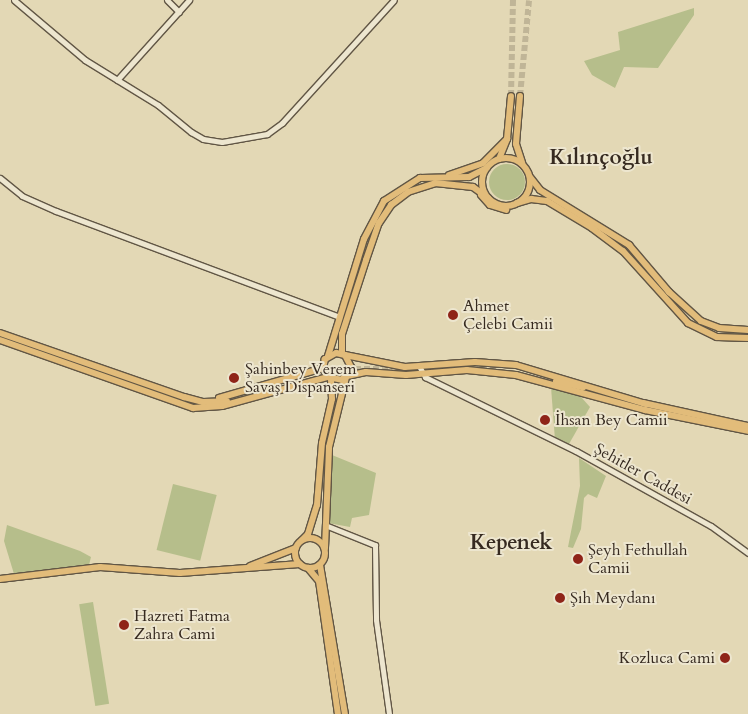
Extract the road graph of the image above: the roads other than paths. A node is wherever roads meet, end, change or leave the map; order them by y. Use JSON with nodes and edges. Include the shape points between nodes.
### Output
{"nodes":[{"id":1,"x":14,"y":0,"type":"edge"},
{"id":2,"x":167,"y":0,"type":"edge"},
{"id":3,"x":189,"y":0,"type":"edge"},
{"id":4,"x":394,"y":0,"type":"edge"},
{"id":5,"x":179,"y":12,"type":"junction"},
{"id":6,"x":117,"y":80,"type":"junction"},
{"id":7,"x":511,"y":96,"type":"tunnel mouth"},
{"id":8,"x":520,"y":96,"type":"tunnel mouth"},
{"id":9,"x":507,"y":139,"type":"junction"},
{"id":10,"x":499,"y":159,"type":"junction"},
{"id":11,"x":522,"y":164,"type":"junction"},
{"id":12,"x":487,"y":168,"type":"junction"},
{"id":13,"x":449,"y":176,"type":"junction"},
{"id":14,"x":530,"y":177,"type":"junction"},
{"id":15,"x":0,"y":178,"type":"edge"},
{"id":16,"x":473,"y":187,"type":"junction"},
{"id":17,"x":488,"y":198,"type":"junction"},
{"id":18,"x":547,"y":201,"type":"junction"},
{"id":19,"x":517,"y":203,"type":"junction"},
{"id":20,"x":337,"y":316,"type":"junction"},
{"id":21,"x":748,"y":330,"type":"edge"},
{"id":22,"x":0,"y":333,"type":"edge"},
{"id":23,"x":748,"y":338,"type":"edge"},
{"id":24,"x":0,"y":340,"type":"edge"},
{"id":25,"x":343,"y":355,"type":"junction"},
{"id":26,"x":328,"y":356,"type":"junction"},
{"id":27,"x":420,"y":366,"type":"junction"},
{"id":28,"x":323,"y":368,"type":"junction"},
{"id":29,"x":496,"y":369,"type":"tunnel mouth"},
{"id":30,"x":422,"y":374,"type":"junction"},
{"id":31,"x":347,"y":376,"type":"junction"},
{"id":32,"x":315,"y":377,"type":"tunnel mouth"},
{"id":33,"x":329,"y":378,"type":"junction"},
{"id":34,"x":578,"y":386,"type":"junction"},
{"id":35,"x":195,"y":400,"type":"junction"},
{"id":36,"x":228,"y":401,"type":"junction"},
{"id":37,"x":627,"y":404,"type":"junction"},
{"id":38,"x":646,"y":404,"type":"junction"},
{"id":39,"x":204,"y":409,"type":"junction"},
{"id":40,"x":748,"y":426,"type":"edge"},
{"id":41,"x":748,"y":431,"type":"edge"},
{"id":42,"x":325,"y":525,"type":"junction"},
{"id":43,"x":302,"y":540,"type":"junction"},
{"id":44,"x":296,"y":548,"type":"junction"},
{"id":45,"x":325,"y":548,"type":"junction"},
{"id":46,"x":748,"y":553,"type":"edge"},
{"id":47,"x":300,"y":564,"type":"junction"},
{"id":48,"x":320,"y":565,"type":"junction"},
{"id":49,"x":308,"y":568,"type":"junction"},
{"id":50,"x":236,"y":569,"type":"junction"},
{"id":51,"x":0,"y":579,"type":"edge"},
{"id":52,"x":338,"y":714,"type":"edge"},
{"id":53,"x":345,"y":714,"type":"edge"},
{"id":54,"x":389,"y":714,"type":"edge"}],
"edges":[{"from":1,"to":6,"type":"street","via":[[77,55]]},
{"from":2,"to":5,"type":"street"},
{"from":3,"to":5,"type":"street"},
{"from":4,"to":6,"type":"street","via":[[296,109],[267,134],[239,141],[203,139]]},
{"from":5,"to":6,"type":"street"},
{"from":7,"to":9,"type":"main road"},
{"from":8,"to":11,"type":"main road","via":[[516,144]]},
{"from":9,"to":10,"type":"main road"},
{"from":9,"to":13,"type":"main road","via":[[483,163]]},
{"from":10,"to":11,"type":"main road"},
{"from":10,"to":12,"type":"main road"},
{"from":11,"to":14,"type":"main road"},
{"from":12,"to":13,"type":"main road","via":[[469,177]]},
{"from":12,"to":17,"type":"main road","via":[[483,184]]},
{"from":13,"to":20,"type":"main road","via":[[420,178],[400,187],[381,205],[364,239]]},
{"from":14,"to":19,"type":"main road","via":[[528,192]]},
{"from":14,"to":21,"type":"main road","via":[[540,190],[629,245],[669,292],[701,321],[719,328]]},
{"from":15,"to":20,"type":"street","via":[[22,196],[56,211]]},
{"from":16,"to":17,"type":"main road"},
{"from":16,"to":18,"type":"main road","via":[[490,205],[501,209]]},
{"from":16,"to":25,"type":"main road","via":[[428,184],[408,192],[386,211],[348,315],[340,342]]},
{"from":17,"to":19,"type":"main road","via":[[502,205]]},
{"from":18,"to":19,"type":"main road","via":[[531,199]]},
{"from":18,"to":23,"type":"main road","via":[[623,251],[688,323],[717,337]]},
{"from":20,"to":26,"type":"main road"},
{"from":22,"to":35,"type":"main road"},
{"from":24,"to":39,"type":"main road"},
{"from":25,"to":26,"type":"main road"},
{"from":25,"to":27,"type":"main road","via":[[386,365]]},
{"from":25,"to":31,"type":"main road","via":[[350,363]]},
{"from":26,"to":28,"type":"main road"},
{"from":27,"to":30,"type":"street"},
{"from":27,"to":38,"type":"main road","via":[[475,362],[516,365]]},
{"from":28,"to":33,"type":"main road"},
{"from":28,"to":35,"type":"main road","via":[[228,396]]},
{"from":29,"to":34,"type":"main road"},
{"from":30,"to":31,"type":"main road","via":[[366,372]]},
{"from":30,"to":37,"type":"main road","via":[[467,370],[516,375]]},
{"from":30,"to":46,"type":"street","name":"Şehitler Caddesi","via":[[576,451],[711,526]]},
{"from":31,"to":33,"type":"main road"},
{"from":31,"to":42,"type":"main road","via":[[329,447]]},
{"from":32,"to":36,"type":"main road"},
{"from":33,"to":39,"type":"main road"},
{"from":33,"to":43,"type":"main road","via":[[332,399],[322,443],[317,505],[308,534]]},
{"from":34,"to":37,"type":"main road"},
{"from":34,"to":38,"type":"main road"},
{"from":35,"to":36,"type":"main road"},
{"from":36,"to":39,"type":"main road"},
{"from":37,"to":41,"type":"main road"},
{"from":38,"to":40,"type":"main road"},
{"from":42,"to":45,"type":"main road"},
{"from":42,"to":54,"type":"street","via":[[375,545],[376,620]]},
{"from":43,"to":44,"type":"main road"},
{"from":43,"to":45,"type":"main road","via":[[315,538]]},
{"from":44,"to":47,"type":"main road"},
{"from":44,"to":50,"type":"main road","via":[[279,557]]},
{"from":45,"to":48,"type":"main road"},
{"from":47,"to":49,"type":"main road"},
{"from":47,"to":50,"type":"main road"},
{"from":48,"to":49,"type":"main road"},
{"from":48,"to":53,"type":"main road"},
{"from":49,"to":52,"type":"main road","via":[[319,581]]},
{"from":50,"to":51,"type":"main road","via":[[180,573],[100,567]]}]}
